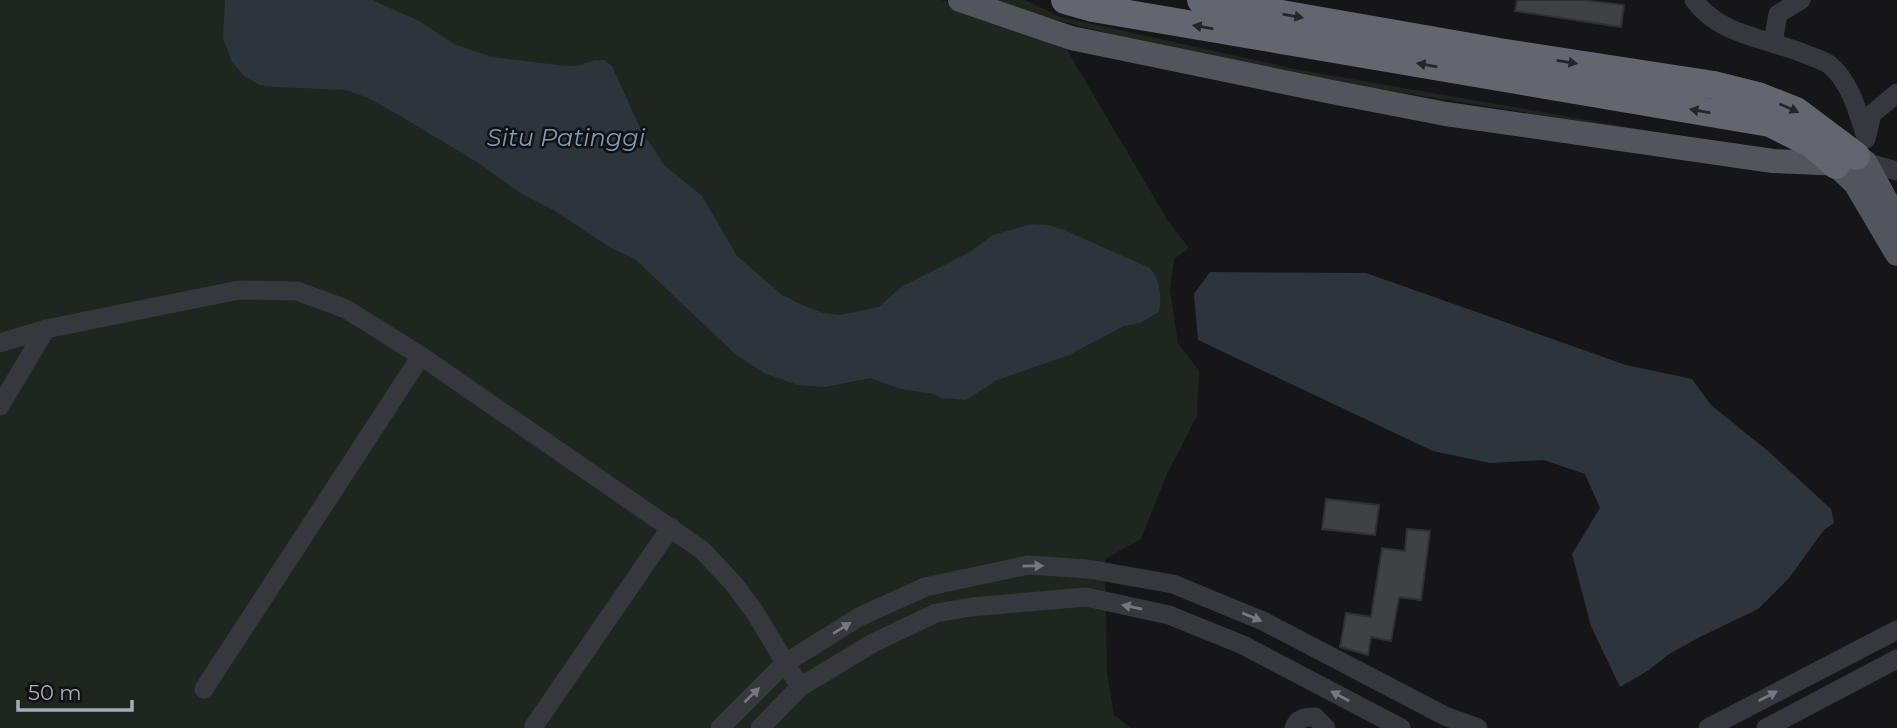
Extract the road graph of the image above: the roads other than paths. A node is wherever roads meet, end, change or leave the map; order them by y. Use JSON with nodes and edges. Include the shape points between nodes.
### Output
{"nodes":[{"id":1,"x":960,"y":0,"type":"edge"},
{"id":2,"x":1065,"y":0,"type":"edge"},
{"id":3,"x":1201,"y":0,"type":"edge"},
{"id":4,"x":1694,"y":0,"type":"edge"},
{"id":5,"x":1801,"y":0,"type":"edge"},
{"id":6,"x":1773,"y":42,"type":"junction"},
{"id":7,"x":1897,"y":93,"type":"edge"},
{"id":8,"x":1856,"y":155,"type":"junction"},
{"id":9,"x":1897,"y":171,"type":"edge"},
{"id":10,"x":1897,"y":220,"type":"edge"},
{"id":11,"x":1897,"y":254,"type":"edge"},
{"id":12,"x":46,"y":329,"type":"junction"},
{"id":13,"x":0,"y":343,"type":"edge"},
{"id":14,"x":421,"y":356,"type":"junction"},
{"id":15,"x":0,"y":406,"type":"edge"},
{"id":16,"x":671,"y":527,"type":"junction"},
{"id":17,"x":966,"y":577,"type":"junction"},
{"id":18,"x":925,"y":587,"type":"junction"},
{"id":19,"x":971,"y":607,"type":"junction"},
{"id":20,"x":936,"y":613,"type":"junction"},
{"id":21,"x":1897,"y":630,"type":"edge"},
{"id":22,"x":1897,"y":659,"type":"edge"},
{"id":23,"x":784,"y":664,"type":"junction"},
{"id":24,"x":800,"y":687,"type":"junction"},
{"id":25,"x":204,"y":689,"type":"dead end"},
{"id":26,"x":534,"y":726,"type":"dead end"},
{"id":27,"x":720,"y":728,"type":"edge"},
{"id":28,"x":760,"y":728,"type":"edge"},
{"id":29,"x":1294,"y":728,"type":"edge"},
{"id":30,"x":1326,"y":728,"type":"edge"},
{"id":31,"x":1401,"y":728,"type":"edge"},
{"id":32,"x":1478,"y":728,"type":"edge"},
{"id":33,"x":1708,"y":728,"type":"edge"},
{"id":34,"x":1766,"y":728,"type":"edge"}],
"edges":[{"from":1,"to":8,"type":"main road","via":[[1071,38],[1337,93],[1557,131],[1773,161]]},
{"from":8,"to":2,"type":"highway","one_way":true,"via":[[1812,144],[1770,123]]},
{"from":3,"to":8,"type":"highway","one_way":true,"via":[[1714,85],[1796,111]]},
{"from":4,"to":6,"type":"street","via":[[1732,31]]},
{"from":5,"to":6,"type":"street","via":[[1778,14]]},
{"from":6,"to":8,"type":"street","via":[[1829,65],[1849,89]]},
{"from":7,"to":8,"type":"street","via":[[1872,114]]},
{"from":8,"to":9,"type":"street"},
{"from":8,"to":10,"type":"main road"},
{"from":8,"to":11,"type":"main road","via":[[1855,183]]},
{"from":12,"to":13,"type":"street"},
{"from":12,"to":14,"type":"street","via":[[239,290],[297,291],[346,309]]},
{"from":12,"to":15,"type":"street"},
{"from":14,"to":16,"type":"street"},
{"from":14,"to":25,"type":"street"},
{"from":16,"to":23,"type":"street","via":[[702,550],[733,583]]},
{"from":16,"to":26,"type":"street"},
{"from":17,"to":18,"type":"street"},
{"from":17,"to":19,"type":"street"},
{"from":17,"to":32,"type":"street","one_way":true,"via":[[1028,565],[1088,569],[1173,584],[1263,621],[1445,716]]},
{"from":18,"to":20,"type":"street"},
{"from":23,"to":18,"type":"street","one_way":true,"via":[[859,617]]},
{"from":19,"to":20,"type":"street"},
{"from":31,"to":19,"type":"street","one_way":true,"via":[[1243,645],[1169,615],[1086,597]]},
{"from":20,"to":24,"type":"street","via":[[873,643]]},
{"from":33,"to":21,"type":"street","one_way":true},
{"from":22,"to":34,"type":"street"},
{"from":23,"to":24,"type":"street"},
{"from":27,"to":23,"type":"street","one_way":true},
{"from":24,"to":28,"type":"street"},
{"from":29,"to":30,"type":"street","via":[[1304,718],[1315,717]]}]}
